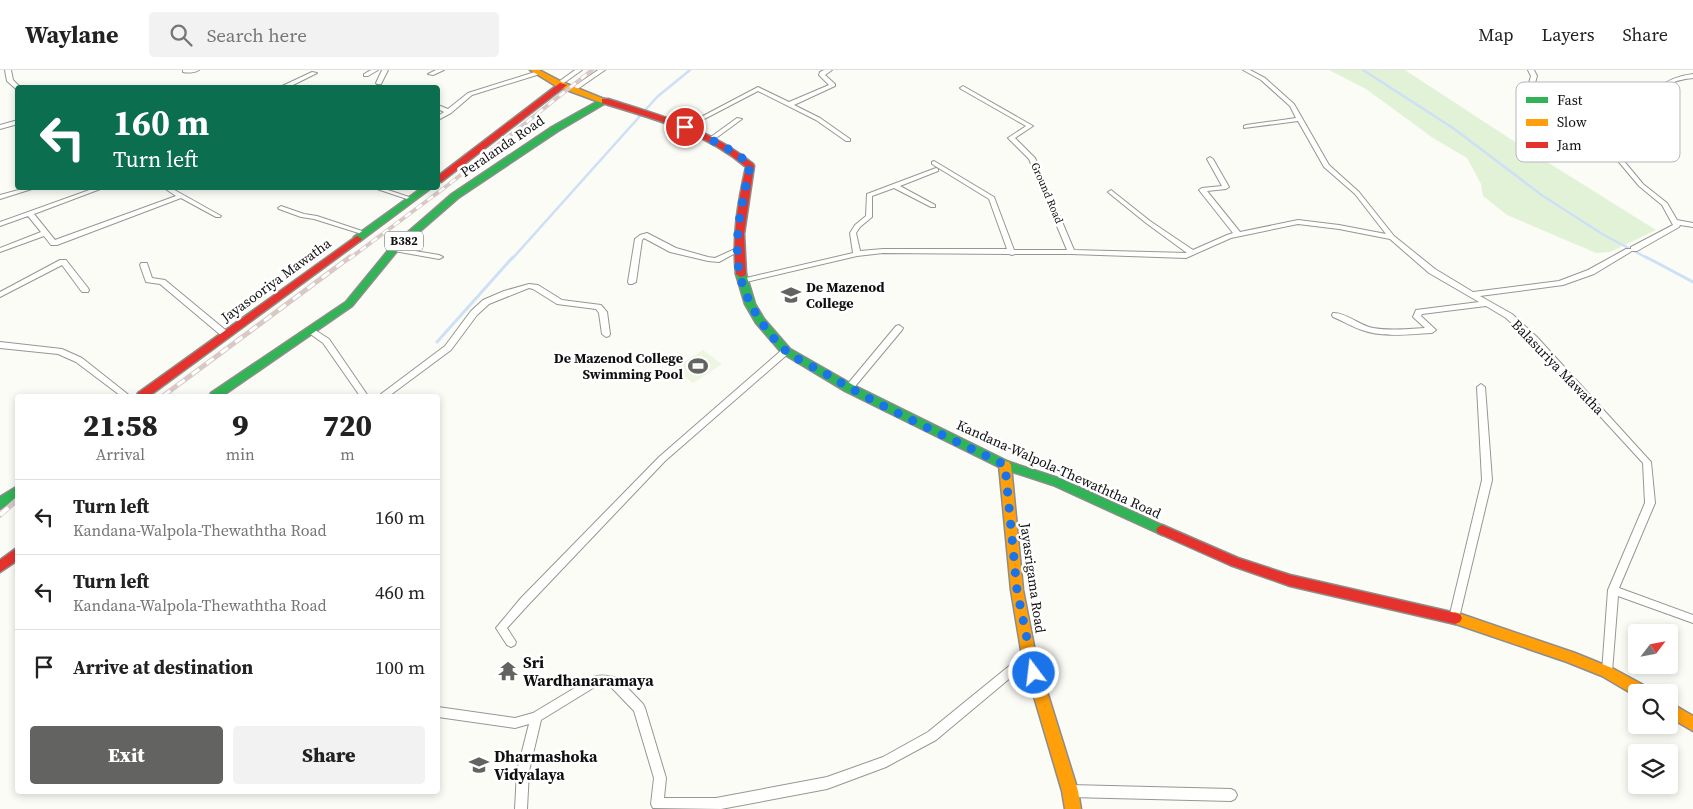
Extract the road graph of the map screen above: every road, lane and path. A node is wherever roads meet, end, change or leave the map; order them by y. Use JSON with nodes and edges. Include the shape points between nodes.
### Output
{"nodes":[{"id":1,"x":8,"y":70,"type":"edge"},
{"id":2,"x":196,"y":70,"type":"edge"},
{"id":3,"x":375,"y":70,"type":"edge"},
{"id":4,"x":385,"y":70,"type":"edge"},
{"id":5,"x":441,"y":70,"type":"edge"},
{"id":6,"x":579,"y":70,"type":"edge"},
{"id":7,"x":602,"y":70,"type":"edge"},
{"id":8,"x":829,"y":70,"type":"edge"},
{"id":9,"x":1246,"y":70,"type":"edge"},
{"id":10,"x":1531,"y":70,"type":"edge"},
{"id":11,"x":186,"y":71,"type":"edge"},
{"id":12,"x":536,"y":71,"type":"edge"},
{"id":13,"x":314,"y":73,"type":"dead end"},
{"id":14,"x":431,"y":74,"type":"dead end"},
{"id":15,"x":366,"y":75,"type":"dead end"},
{"id":16,"x":1693,"y":76,"type":"edge"},
{"id":17,"x":1532,"y":82,"type":"edge"},
{"id":18,"x":1670,"y":82,"type":"edge"},
{"id":19,"x":379,"y":83,"type":"dead end"},
{"id":20,"x":561,"y":84,"type":"junction"},
{"id":21,"x":15,"y":85,"type":"edge"},
{"id":22,"x":288,"y":85,"type":"edge"},
{"id":23,"x":963,"y":88,"type":"dead end"},
{"id":24,"x":574,"y":90,"type":"junction"},
{"id":25,"x":606,"y":101,"type":"junction"},
{"id":26,"x":790,"y":104,"type":"junction"},
{"id":27,"x":440,"y":108,"type":"edge"},
{"id":28,"x":449,"y":112,"type":"junction"},
{"id":29,"x":440,"y":117,"type":"edge"},
{"id":30,"x":739,"y":119,"type":"dead end"},
{"id":31,"x":1299,"y":119,"type":"junction"},
{"id":32,"x":15,"y":123,"type":"edge"},
{"id":33,"x":0,"y":127,"type":"edge"},
{"id":34,"x":685,"y":127,"type":"junction"},
{"id":35,"x":1246,"y":127,"type":"dead end"},
{"id":36,"x":710,"y":140,"type":"junction"},
{"id":37,"x":848,"y":140,"type":"dead end"},
{"id":38,"x":1014,"y":140,"type":"joint"},
{"id":39,"x":1210,"y":158,"type":"dead end"},
{"id":40,"x":1622,"y":162,"type":"edge"},
{"id":41,"x":440,"y":178,"type":"edge"},
{"id":42,"x":893,"y":185,"type":"junction"},
{"id":43,"x":25,"y":190,"type":"edge"},
{"id":44,"x":95,"y":190,"type":"edge"},
{"id":45,"x":170,"y":190,"type":"edge"},
{"id":46,"x":383,"y":190,"type":"edge"},
{"id":47,"x":424,"y":190,"type":"edge"},
{"id":48,"x":1111,"y":192,"type":"dead end"},
{"id":49,"x":180,"y":196,"type":"junction"},
{"id":50,"x":0,"y":197,"type":"edge"},
{"id":51,"x":412,"y":199,"type":"junction"},
{"id":52,"x":933,"y":206,"type":"dead end"},
{"id":53,"x":281,"y":208,"type":"dead end"},
{"id":54,"x":29,"y":214,"type":"junction"},
{"id":55,"x":218,"y":216,"type":"dead end"},
{"id":56,"x":1675,"y":222,"type":"junction"},
{"id":57,"x":0,"y":224,"type":"edge"},
{"id":58,"x":1693,"y":225,"type":"edge"},
{"id":59,"x":45,"y":233,"type":"junction"},
{"id":60,"x":365,"y":233,"type":"junction"},
{"id":61,"x":1238,"y":234,"type":"junction"},
{"id":62,"x":1392,"y":237,"type":"junction"},
{"id":63,"x":394,"y":249,"type":"junction"},
{"id":64,"x":0,"y":250,"type":"edge"},
{"id":65,"x":737,"y":250,"type":"junction"},
{"id":66,"x":1072,"y":252,"type":"junction"},
{"id":67,"x":1012,"y":253,"type":"junction"},
{"id":68,"x":1192,"y":253,"type":"junction"},
{"id":69,"x":858,"y":254,"type":"junction"},
{"id":70,"x":439,"y":257,"type":"dead end"},
{"id":71,"x":144,"y":265,"type":"dead end"},
{"id":72,"x":632,"y":282,"type":"dead end"},
{"id":73,"x":742,"y":282,"type":"junction"},
{"id":74,"x":85,"y":290,"type":"dead end"},
{"id":75,"x":1473,"y":294,"type":"junction"},
{"id":76,"x":0,"y":295,"type":"edge"},
{"id":77,"x":1488,"y":304,"type":"junction"},
{"id":78,"x":1336,"y":315,"type":"dead end"},
{"id":79,"x":899,"y":328,"type":"dead end"},
{"id":80,"x":312,"y":331,"type":"junction"},
{"id":81,"x":606,"y":334,"type":"dead end"},
{"id":82,"x":226,"y":335,"type":"junction"},
{"id":83,"x":0,"y":345,"type":"edge"},
{"id":84,"x":786,"y":351,"type":"junction"},
{"id":85,"x":1481,"y":387,"type":"dead end"},
{"id":86,"x":849,"y":388,"type":"junction"},
{"id":87,"x":123,"y":394,"type":"edge"},
{"id":88,"x":145,"y":394,"type":"edge"},
{"id":89,"x":218,"y":394,"type":"edge"},
{"id":90,"x":363,"y":394,"type":"edge"},
{"id":91,"x":387,"y":394,"type":"edge"},
{"id":92,"x":1005,"y":465,"type":"junction"},
{"id":93,"x":15,"y":492,"type":"edge"},
{"id":94,"x":0,"y":504,"type":"edge"},
{"id":95,"x":15,"y":554,"type":"edge"},
{"id":96,"x":0,"y":567,"type":"edge"},
{"id":97,"x":1614,"y":590,"type":"junction"},
{"id":98,"x":1454,"y":618,"type":"junction"},
{"id":99,"x":1693,"y":619,"type":"edge"},
{"id":100,"x":511,"y":642,"type":"dead end"},
{"id":101,"x":1029,"y":656,"type":"junction"},
{"id":102,"x":1606,"y":672,"type":"junction"},
{"id":103,"x":1628,"y":684,"type":"edge"},
{"id":104,"x":440,"y":712,"type":"edge"},
{"id":105,"x":1678,"y":715,"type":"edge"},
{"id":106,"x":536,"y":717,"type":"junction"},
{"id":107,"x":1693,"y":724,"type":"edge"},
{"id":108,"x":1070,"y":791,"type":"junction"},
{"id":109,"x":1231,"y":796,"type":"dead end"},
{"id":110,"x":657,"y":804,"type":"joint"},
{"id":111,"x":521,"y":809,"type":"edge"},
{"id":112,"x":1073,"y":809,"type":"edge"}],
"edges":[{"from":1,"to":21,"type":"street","via":[[10,81]]},
{"from":2,"to":11,"type":"street"},
{"from":3,"to":15,"type":"street"},
{"from":4,"to":19,"type":"street"},
{"from":5,"to":14,"type":"street"},
{"from":6,"to":20,"type":"street"},
{"from":7,"to":24,"type":"street"},
{"from":8,"to":26,"type":"street","via":[[822,75],[833,84]]},
{"from":9,"to":31,"type":"street","name":"Balasuriya Mawatha","via":[[1263,79],[1292,106]]},
{"from":10,"to":17,"type":"street"},
{"from":12,"to":20,"type":"street","name":"Kandana-Walpola-Thewaththa Road"},
{"from":12,"to":28,"type":"street","via":[[470,94]]},
{"from":13,"to":22,"type":"street"},
{"from":16,"to":18,"type":"street"},
{"from":20,"to":24,"type":"street","name":"Kandana-Walpola-Thewaththa Road"},
{"from":20,"to":41,"type":"street"},
{"from":23,"to":38,"type":"street","via":[[1030,126],[1011,138]]},
{"from":24,"to":25,"type":"street","name":"Kandana-Walpola-Thewaththa Road"},
{"from":25,"to":34,"type":"street","name":"Kandana-Walpola-Thewaththa Road"},
{"from":25,"to":63,"type":"street","name":"Peralanda Road","number":"B382","via":[[555,129],[476,180]]},
{"from":26,"to":34,"type":"street","via":[[758,89],[753,90]]},
{"from":26,"to":37,"type":"street"},
{"from":27,"to":28,"type":"street"},
{"from":28,"to":29,"type":"street"},
{"from":30,"to":36,"type":"street"},
{"from":31,"to":35,"type":"street"},
{"from":31,"to":62,"type":"street","name":"Balasuriya Mawatha","via":[[1326,166],[1356,194]]},
{"from":32,"to":33,"type":"street"},
{"from":34,"to":36,"type":"street","name":"Kandana-Walpola-Thewaththa Road"},
{"from":36,"to":65,"type":"street","name":"Kandana-Walpola-Thewaththa Road","via":[[750,166]]},
{"from":38,"to":66,"type":"street","name":"Ground Road","via":[[1032,158]]},
{"from":39,"to":61,"type":"street","via":[[1226,187],[1202,190]]},
{"from":40,"to":56,"type":"street","via":[[1641,186],[1665,204]]},
{"from":42,"to":52,"type":"street"},
{"from":42,"to":67,"type":"street","via":[[935,166],[992,198]]},
{"from":42,"to":69,"type":"street","via":[[869,195],[869,217],[853,233]]},
{"from":43,"to":50,"type":"street"},
{"from":44,"to":54,"type":"street"},
{"from":45,"to":49,"type":"street"},
{"from":46,"to":51,"type":"street"},
{"from":47,"to":51,"type":"street","name":"Jayasooriya Mawatha"},
{"from":48,"to":68,"type":"street"},
{"from":49,"to":55,"type":"street"},
{"from":49,"to":59,"type":"street","via":[[54,242]]},
{"from":51,"to":60,"type":"street","name":"Jayasooriya Mawatha"},
{"from":53,"to":60,"type":"street"},
{"from":54,"to":57,"type":"street"},
{"from":54,"to":59,"type":"street"},
{"from":56,"to":58,"type":"street"},
{"from":56,"to":75,"type":"street","via":[[1677,226],[1591,272],[1560,283]]},
{"from":59,"to":64,"type":"street"},
{"from":60,"to":82,"type":"street","name":"Jayasooriya Mawatha"},
{"from":61,"to":62,"type":"street","via":[[1298,222]]},
{"from":61,"to":68,"type":"street"},
{"from":62,"to":75,"type":"street","name":"Balasuriya Mawatha","via":[[1432,271]]},
{"from":63,"to":70,"type":"street"},
{"from":63,"to":80,"type":"street","name":"Peralanda Road","number":"B382","via":[[349,304]]},
{"from":65,"to":72,"type":"street","via":[[716,260],[708,259],[673,250],[642,236]]},
{"from":65,"to":73,"type":"street","name":"Kandana-Walpola-Thewaththa Road"},
{"from":66,"to":67,"type":"street"},
{"from":66,"to":68,"type":"street","via":[[1186,256]]},
{"from":67,"to":69,"type":"street","via":[[914,250]]},
{"from":69,"to":73,"type":"street"},
{"from":71,"to":82,"type":"street","via":[[149,280],[162,282]]},
{"from":73,"to":84,"type":"street","name":"Kandana-Walpola-Thewaththa Road","via":[[760,321]]},
{"from":74,"to":76,"type":"street","via":[[62,262]]},
{"from":75,"to":77,"type":"street","name":"Balasuriya Mawatha"},
{"from":77,"to":78,"type":"street","via":[[1419,312],[1417,317],[1432,330],[1400,332],[1363,328]]},
{"from":77,"to":97,"type":"street","name":"Balasuriya Mawatha","via":[[1509,316],[1534,339],[1646,462],[1650,503]]},
{"from":79,"to":86,"type":"street"},
{"from":80,"to":89,"type":"street","name":"Peralanda Road","number":"B382"},
{"from":80,"to":90,"type":"street","via":[[326,341]]},
{"from":81,"to":91,"type":"street","via":[[603,312],[598,307],[560,302],[536,287],[521,288],[486,302],[448,348]]},
{"from":82,"to":88,"type":"street","name":"Jayasooriya Mawatha"},
{"from":83,"to":87,"type":"street","via":[[59,350],[79,360]]},
{"from":84,"to":86,"type":"street","name":"Kandana-Walpola-Thewaththa Road"},
{"from":84,"to":100,"type":"street","via":[[662,460],[525,601],[501,628]]},
{"from":85,"to":98,"type":"street","via":[[1486,480]]},
{"from":86,"to":92,"type":"street","name":"Kandana-Walpola-Thewaththa Road"},
{"from":92,"to":98,"type":"street","name":"Kandana-Walpola-Thewaththa Road","via":[[1056,482],[1215,556],[1309,586]]},
{"from":92,"to":101,"type":"street","name":"Jayasrigama Road","via":[[1017,590]]},
{"from":93,"to":94,"type":"street"},
{"from":95,"to":96,"type":"street"},
{"from":97,"to":99,"type":"street"},
{"from":97,"to":102,"type":"street","name":"Balasuriya Mawatha"},
{"from":98,"to":102,"type":"street","name":"Kandana-Walpola-Thewaththa Road"},
{"from":101,"to":108,"type":"street","name":"Jayasrigama Road"},
{"from":101,"to":110,"type":"street","via":[[932,736],[886,761],[818,785],[716,804]]},
{"from":102,"to":103,"type":"street","name":"Kandana-Walpola-Thewaththa Road"},
{"from":104,"to":106,"type":"street","via":[[515,723]]},
{"from":105,"to":107,"type":"street"},
{"from":106,"to":110,"type":"street","via":[[597,680],[614,682],[639,708],[660,778]]},
{"from":106,"to":111,"type":"street","via":[[523,771]]},
{"from":108,"to":109,"type":"street"},
{"from":108,"to":112,"type":"street","name":"Jayasrigama Road"}]}
